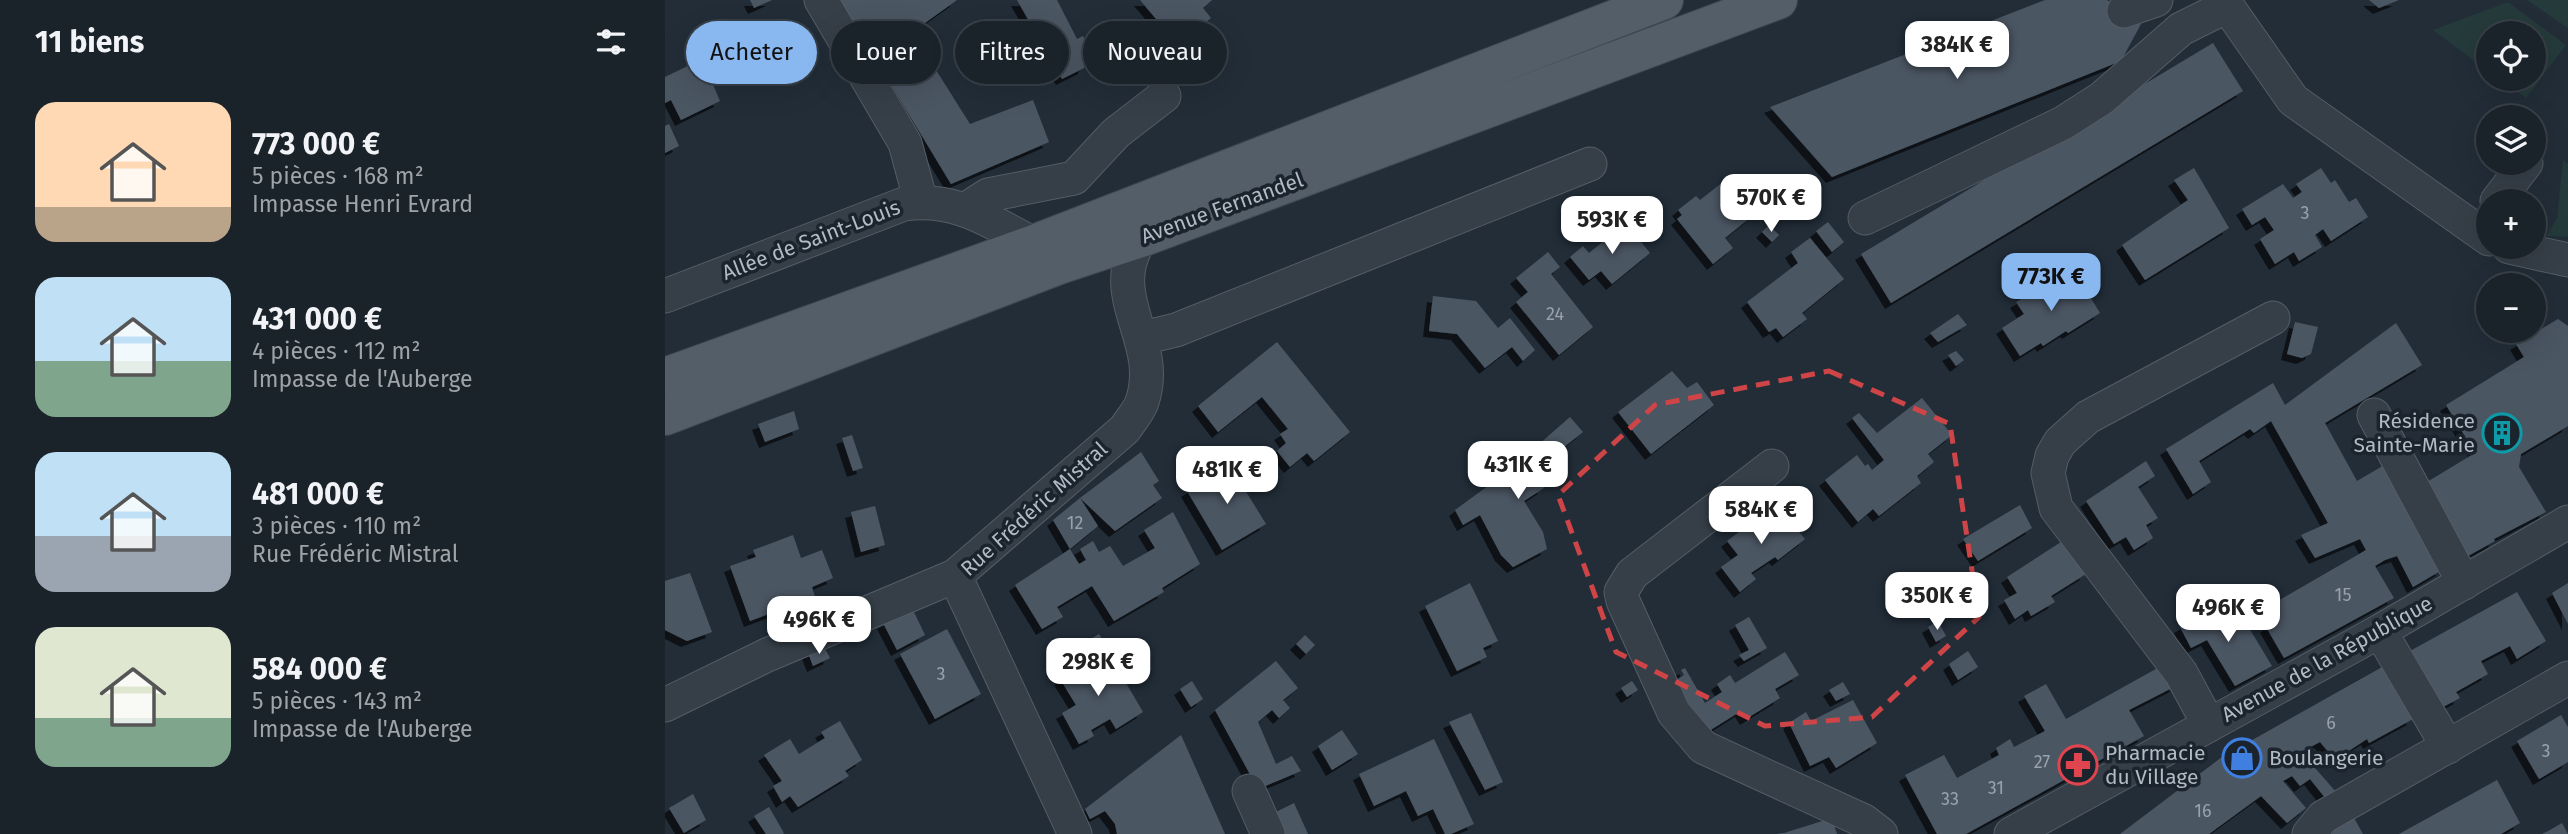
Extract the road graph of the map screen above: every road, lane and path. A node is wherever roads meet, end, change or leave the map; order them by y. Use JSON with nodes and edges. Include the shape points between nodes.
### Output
{"nodes":[{"id":1,"x":821,"y":0,"type":"edge"},
{"id":2,"x":1664,"y":0,"type":"edge"},
{"id":3,"x":1779,"y":0,"type":"edge"},
{"id":4,"x":2156,"y":0,"type":"edge"},
{"id":5,"x":2217,"y":8,"type":"edge"},
{"id":6,"x":2123,"y":11,"type":"dead end"},
{"id":7,"x":1164,"y":96,"type":"dead end"},
{"id":8,"x":1590,"y":164,"type":"dead end"},
{"id":9,"x":921,"y":202,"type":"junction"},
{"id":10,"x":965,"y":209,"type":"junction"},
{"id":11,"x":1865,"y":218,"type":"dead end"},
{"id":12,"x":2476,"y":222,"type":"edge"},
{"id":13,"x":1140,"y":238,"type":"junction"},
{"id":14,"x":1034,"y":244,"type":"junction"},
{"id":15,"x":2546,"y":255,"type":"edge"},
{"id":16,"x":2568,"y":260,"type":"edge"},
{"id":17,"x":665,"y":296,"type":"edge"},
{"id":18,"x":2273,"y":318,"type":"dead end"},
{"id":19,"x":1142,"y":338,"type":"junction"},
{"id":20,"x":665,"y":377,"type":"edge"},
{"id":21,"x":2374,"y":415,"type":"dead end"},
{"id":22,"x":665,"y":416,"type":"edge"},
{"id":23,"x":1772,"y":466,"type":"dead end"},
{"id":24,"x":2568,"y":522,"type":"edge"},
{"id":25,"x":955,"y":576,"type":"junction"},
{"id":26,"x":2463,"y":583,"type":"junction"},
{"id":27,"x":2380,"y":631,"type":"junction"},
{"id":28,"x":2568,"y":678,"type":"edge"},
{"id":29,"x":665,"y":705,"type":"edge"},
{"id":30,"x":2209,"y":725,"type":"junction"},
{"id":31,"x":2448,"y":747,"type":"junction"},
{"id":32,"x":1249,"y":791,"type":"dead end"},
{"id":33,"x":2054,"y":824,"type":"edge"},
{"id":34,"x":1075,"y":834,"type":"edge"},
{"id":35,"x":1268,"y":834,"type":"edge"},
{"id":36,"x":1881,"y":834,"type":"edge"},
{"id":37,"x":2011,"y":834,"type":"edge"},
{"id":38,"x":2309,"y":834,"type":"edge"}],
"edges":[{"from":1,"to":9,"type":"street","via":[[905,143]]},
{"from":2,"to":14,"type":"main road","name":"Avenue Fernandel"},
{"from":3,"to":13,"type":"main road","name":"Avenue Fernandel"},
{"from":4,"to":6,"type":"street"},
{"from":5,"to":11,"type":"street","via":[[2181,29],[2102,98],[2063,123]]},
{"from":5,"to":12,"type":"street","via":[[2293,100]]},
{"from":7,"to":10,"type":"street","via":[[1116,133],[1074,178],[988,195]]},
{"from":8,"to":19,"type":"street","via":[[1176,330]]},
{"from":9,"to":10,"type":"street","name":"Allée de Saint-Louis"},
{"from":9,"to":17,"type":"street","name":"Allée de Saint-Louis","via":[[904,204]]},
{"from":10,"to":14,"type":"street","name":"Allée de Saint-Louis"},
{"from":13,"to":19,"type":"street","name":"Rue Frédéric Mistral","via":[[1129,256],[1126,286]]},
{"from":13,"to":22,"type":"main road","name":"Avenue Fernandel"},
{"from":14,"to":20,"type":"main road","name":"Avenue Fernandel"},
{"from":15,"to":16,"type":"street"},
{"from":18,"to":30,"type":"street","via":[[2088,417],[2060,442],[2048,473],[2056,508],[2181,673]]},
{"from":19,"to":25,"type":"street","name":"Rue Frédéric Mistral","via":[[1146,382],[1142,404],[1125,429]]},
{"from":21,"to":26,"type":"street"},
{"from":23,"to":36,"type":"street","via":[[1632,574],[1622,592],[1623,601],[1674,713],[1703,747],[1864,821]]},
{"from":24,"to":26,"type":"street","name":"Avenue de la République"},
{"from":25,"to":29,"type":"street","via":[[767,655]]},
{"from":25,"to":34,"type":"street","name":"Rue Frédéric Mistral"},
{"from":26,"to":27,"type":"street","name":"Avenue de la République"},
{"from":27,"to":30,"type":"street","name":"Avenue de la République"},
{"from":27,"to":31,"type":"street"},
{"from":28,"to":31,"type":"street"},
{"from":30,"to":33,"type":"street","name":"Avenue de la République"},
{"from":31,"to":38,"type":"street","via":[[2323,817]]},
{"from":32,"to":35,"type":"street"},
{"from":33,"to":37,"type":"street","name":"Avenue de la République"}]}
